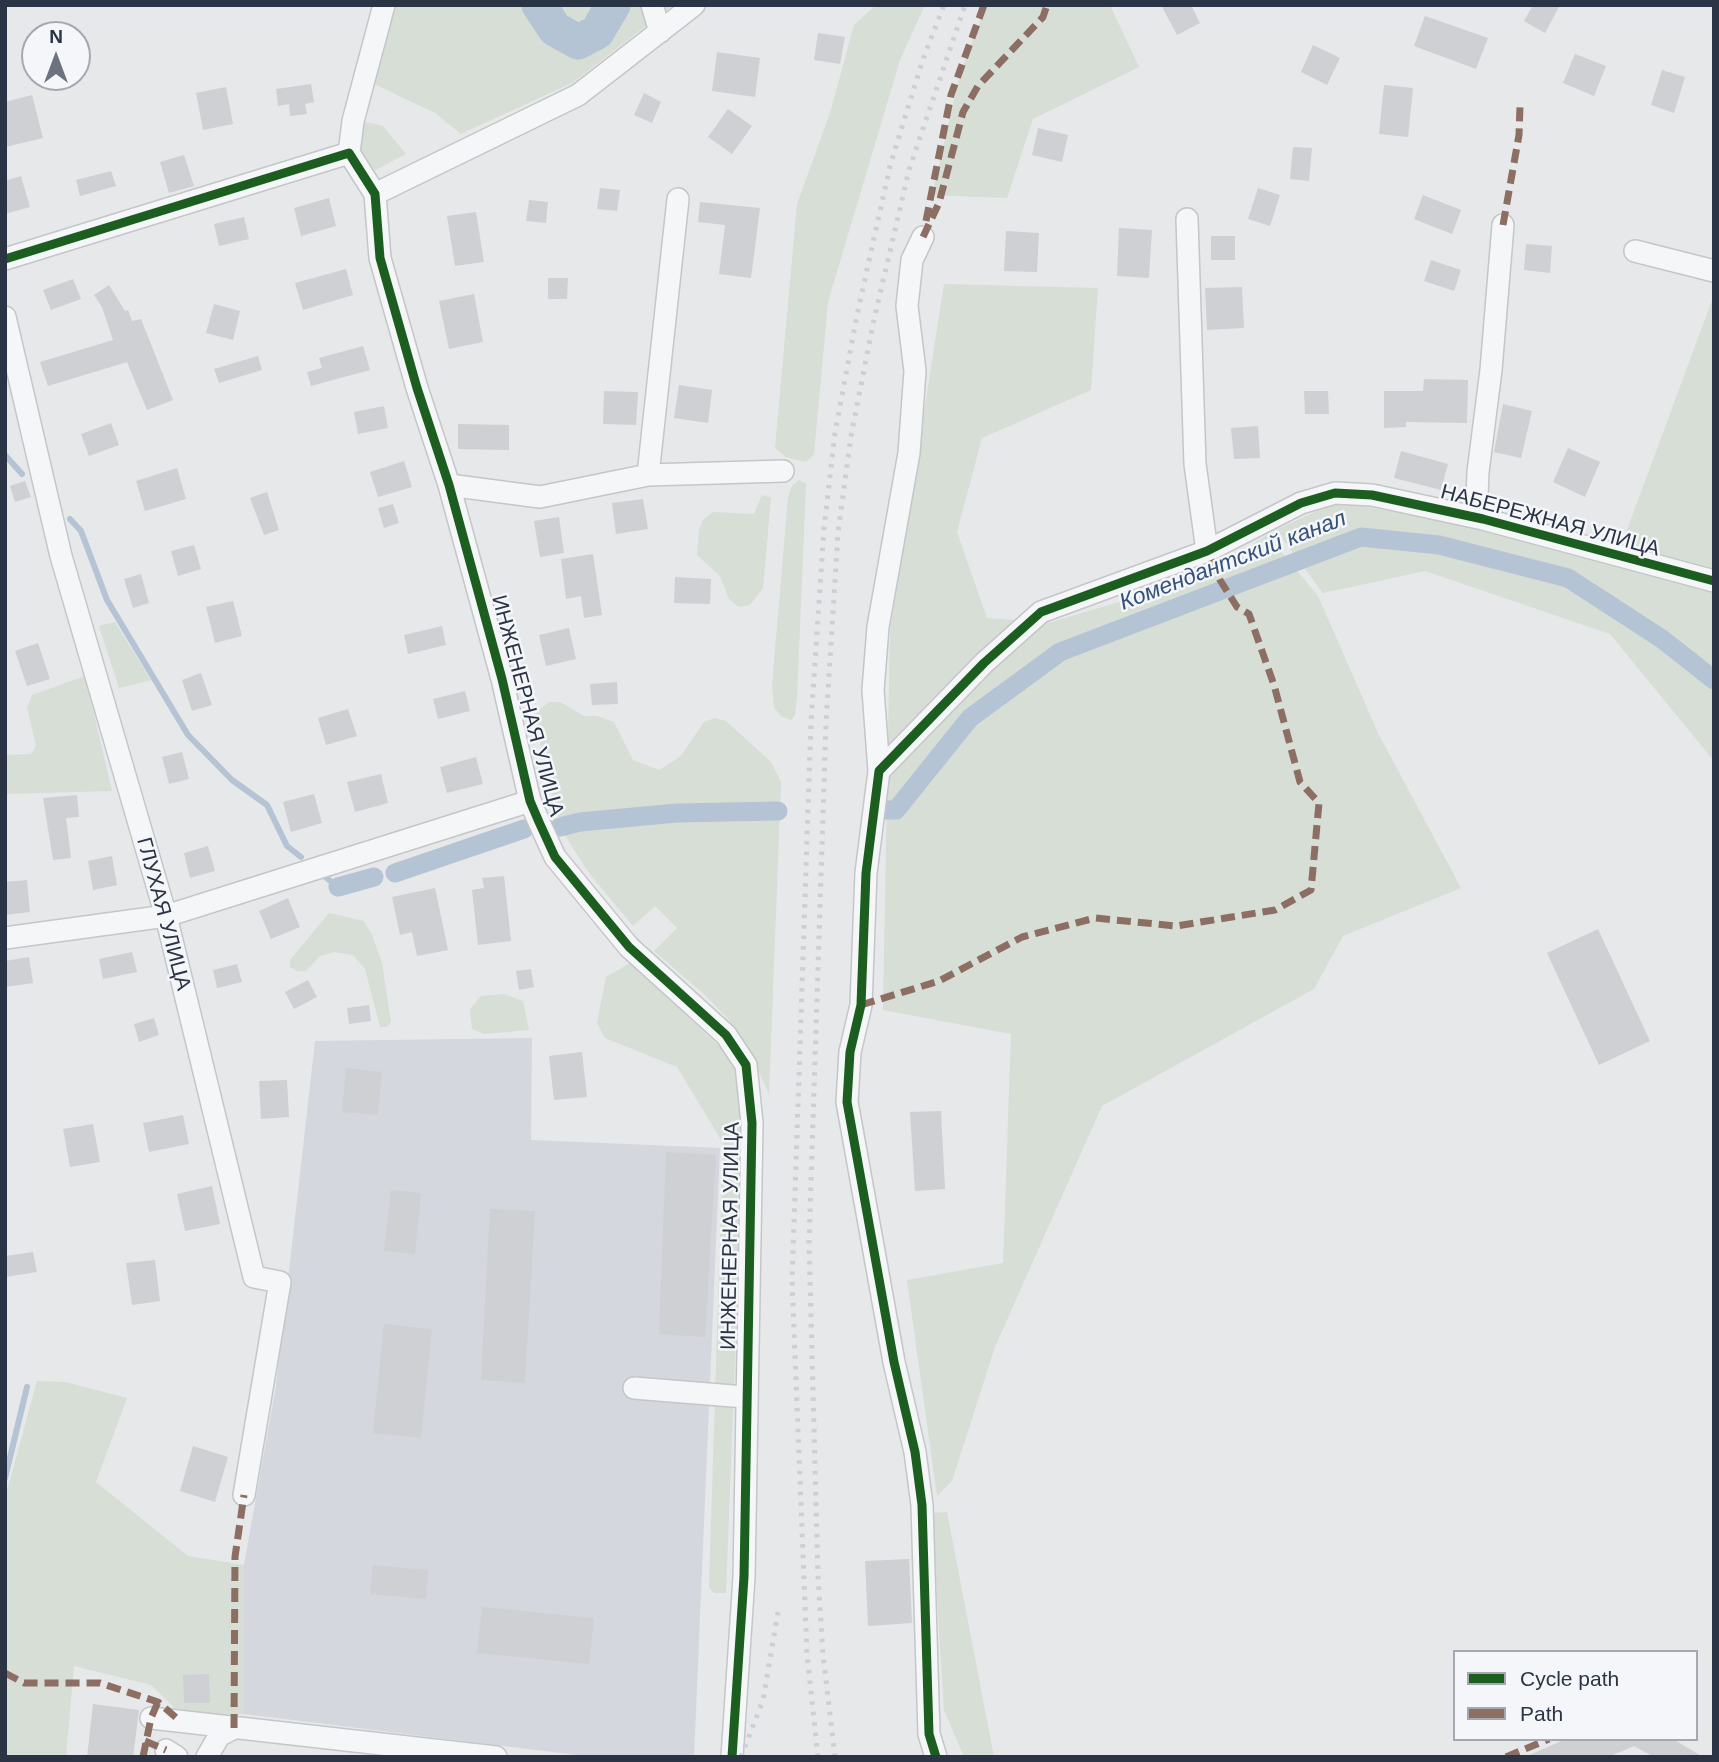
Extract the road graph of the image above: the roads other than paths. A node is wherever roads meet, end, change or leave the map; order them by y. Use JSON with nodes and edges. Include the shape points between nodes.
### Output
{"nodes":[{"id":1,"x":384,"y":5,"type":"edge"},
{"id":2,"x":652,"y":5,"type":"edge"},
{"id":3,"x":694,"y":5,"type":"edge"},
{"id":4,"x":660,"y":32,"type":"junction"},
{"id":5,"x":349,"y":153,"type":"junction"},
{"id":6,"x":375,"y":194,"type":"junction"},
{"id":7,"x":678,"y":199,"type":"dead end"},
{"id":8,"x":1187,"y":219,"type":"dead end"},
{"id":9,"x":1503,"y":225,"type":"dead end"},
{"id":10,"x":923,"y":237,"type":"dead end"},
{"id":11,"x":1635,"y":251,"type":"dead end"},
{"id":12,"x":5,"y":259,"type":"edge"},
{"id":13,"x":1714,"y":271,"type":"edge"},
{"id":14,"x":5,"y":317,"type":"edge"},
{"id":15,"x":783,"y":471,"type":"dead end"},
{"id":16,"x":648,"y":475,"type":"junction"},
{"id":17,"x":449,"y":485,"type":"junction"},
{"id":18,"x":1483,"y":519,"type":"junction"},
{"id":19,"x":1207,"y":551,"type":"junction"},
{"id":20,"x":1714,"y":581,"type":"edge"},
{"id":21,"x":879,"y":771,"type":"junction"},
{"id":22,"x":530,"y":802,"type":"junction"},
{"id":23,"x":166,"y":916,"type":"junction"},
{"id":24,"x":5,"y":938,"type":"edge"},
{"id":25,"x":634,"y":1388,"type":"dead end"},
{"id":26,"x":745,"y":1397,"type":"junction"},
{"id":27,"x":244,"y":1495,"type":"dead end"},
{"id":28,"x":151,"y":1718,"type":"dead end"},
{"id":29,"x":234,"y":1728,"type":"junction"},
{"id":30,"x":206,"y":1757,"type":"edge"},
{"id":31,"x":496,"y":1757,"type":"edge"},
{"id":32,"x":732,"y":1757,"type":"edge"},
{"id":33,"x":936,"y":1757,"type":"edge"}],
"edges":[{"from":1,"to":5,"type":"street"},
{"from":2,"to":4,"type":"street"},
{"from":3,"to":4,"type":"street"},
{"from":4,"to":6,"type":"street","via":[[578,95]]},
{"from":5,"to":6,"type":"street","name":"ИНЖЕНЕРНАЯ УЛИЦА"},
{"from":5,"to":12,"type":"street"},
{"from":6,"to":17,"type":"street","name":"ИНЖЕНЕРНАЯ УЛИЦА","via":[[380,258]]},
{"from":7,"to":16,"type":"street"},
{"from":8,"to":19,"type":"street","via":[[1195,464]]},
{"from":9,"to":18,"type":"street","via":[[1478,472],[1477,496]]},
{"from":10,"to":21,"type":"street","via":[[912,260],[907,306],[915,371],[909,453],[878,627],[873,690]]},
{"from":11,"to":13,"type":"street"},
{"from":14,"to":23,"type":"street","name":"ГЛУХАЯ УЛИЦА","via":[[61,556]]},
{"from":15,"to":16,"type":"street"},
{"from":16,"to":17,"type":"street","via":[[540,497]]},
{"from":17,"to":22,"type":"street","name":"ИНЖЕНЕРНАЯ УЛИЦА"},
{"from":18,"to":19,"type":"street","name":"НАБЕРЕЖНАЯ УЛИЦА","via":[[1372,495],[1335,493],[1301,503]]},
{"from":18,"to":20,"type":"street","name":"НАБЕРЕЖНАЯ УЛИЦА"},
{"from":19,"to":21,"type":"street","name":"НАБЕРЕЖНАЯ УЛИЦА","via":[[1041,612],[984,663]]},
{"from":21,"to":33,"type":"street","via":[[866,873],[861,1004],[850,1052],[847,1102],[915,1452],[922,1506],[929,1734]]},
{"from":22,"to":23,"type":"street"},
{"from":22,"to":26,"type":"street","name":"ИНЖЕНЕРНАЯ УЛИЦА","via":[[555,857],[629,947],[726,1035],[746,1065],[752,1123]]},
{"from":23,"to":24,"type":"street"},
{"from":23,"to":27,"type":"street","name":"ГЛУХАЯ УЛИЦА","via":[[254,1277],[280,1282]]},
{"from":25,"to":26,"type":"street"},
{"from":26,"to":32,"type":"street","name":"ИНЖЕНЕРНАЯ УЛИЦА","via":[[744,1577]]},
{"from":28,"to":29,"type":"street"},
{"from":29,"to":30,"type":"street","via":[[219,1736]]},
{"from":29,"to":31,"type":"street"}]}
